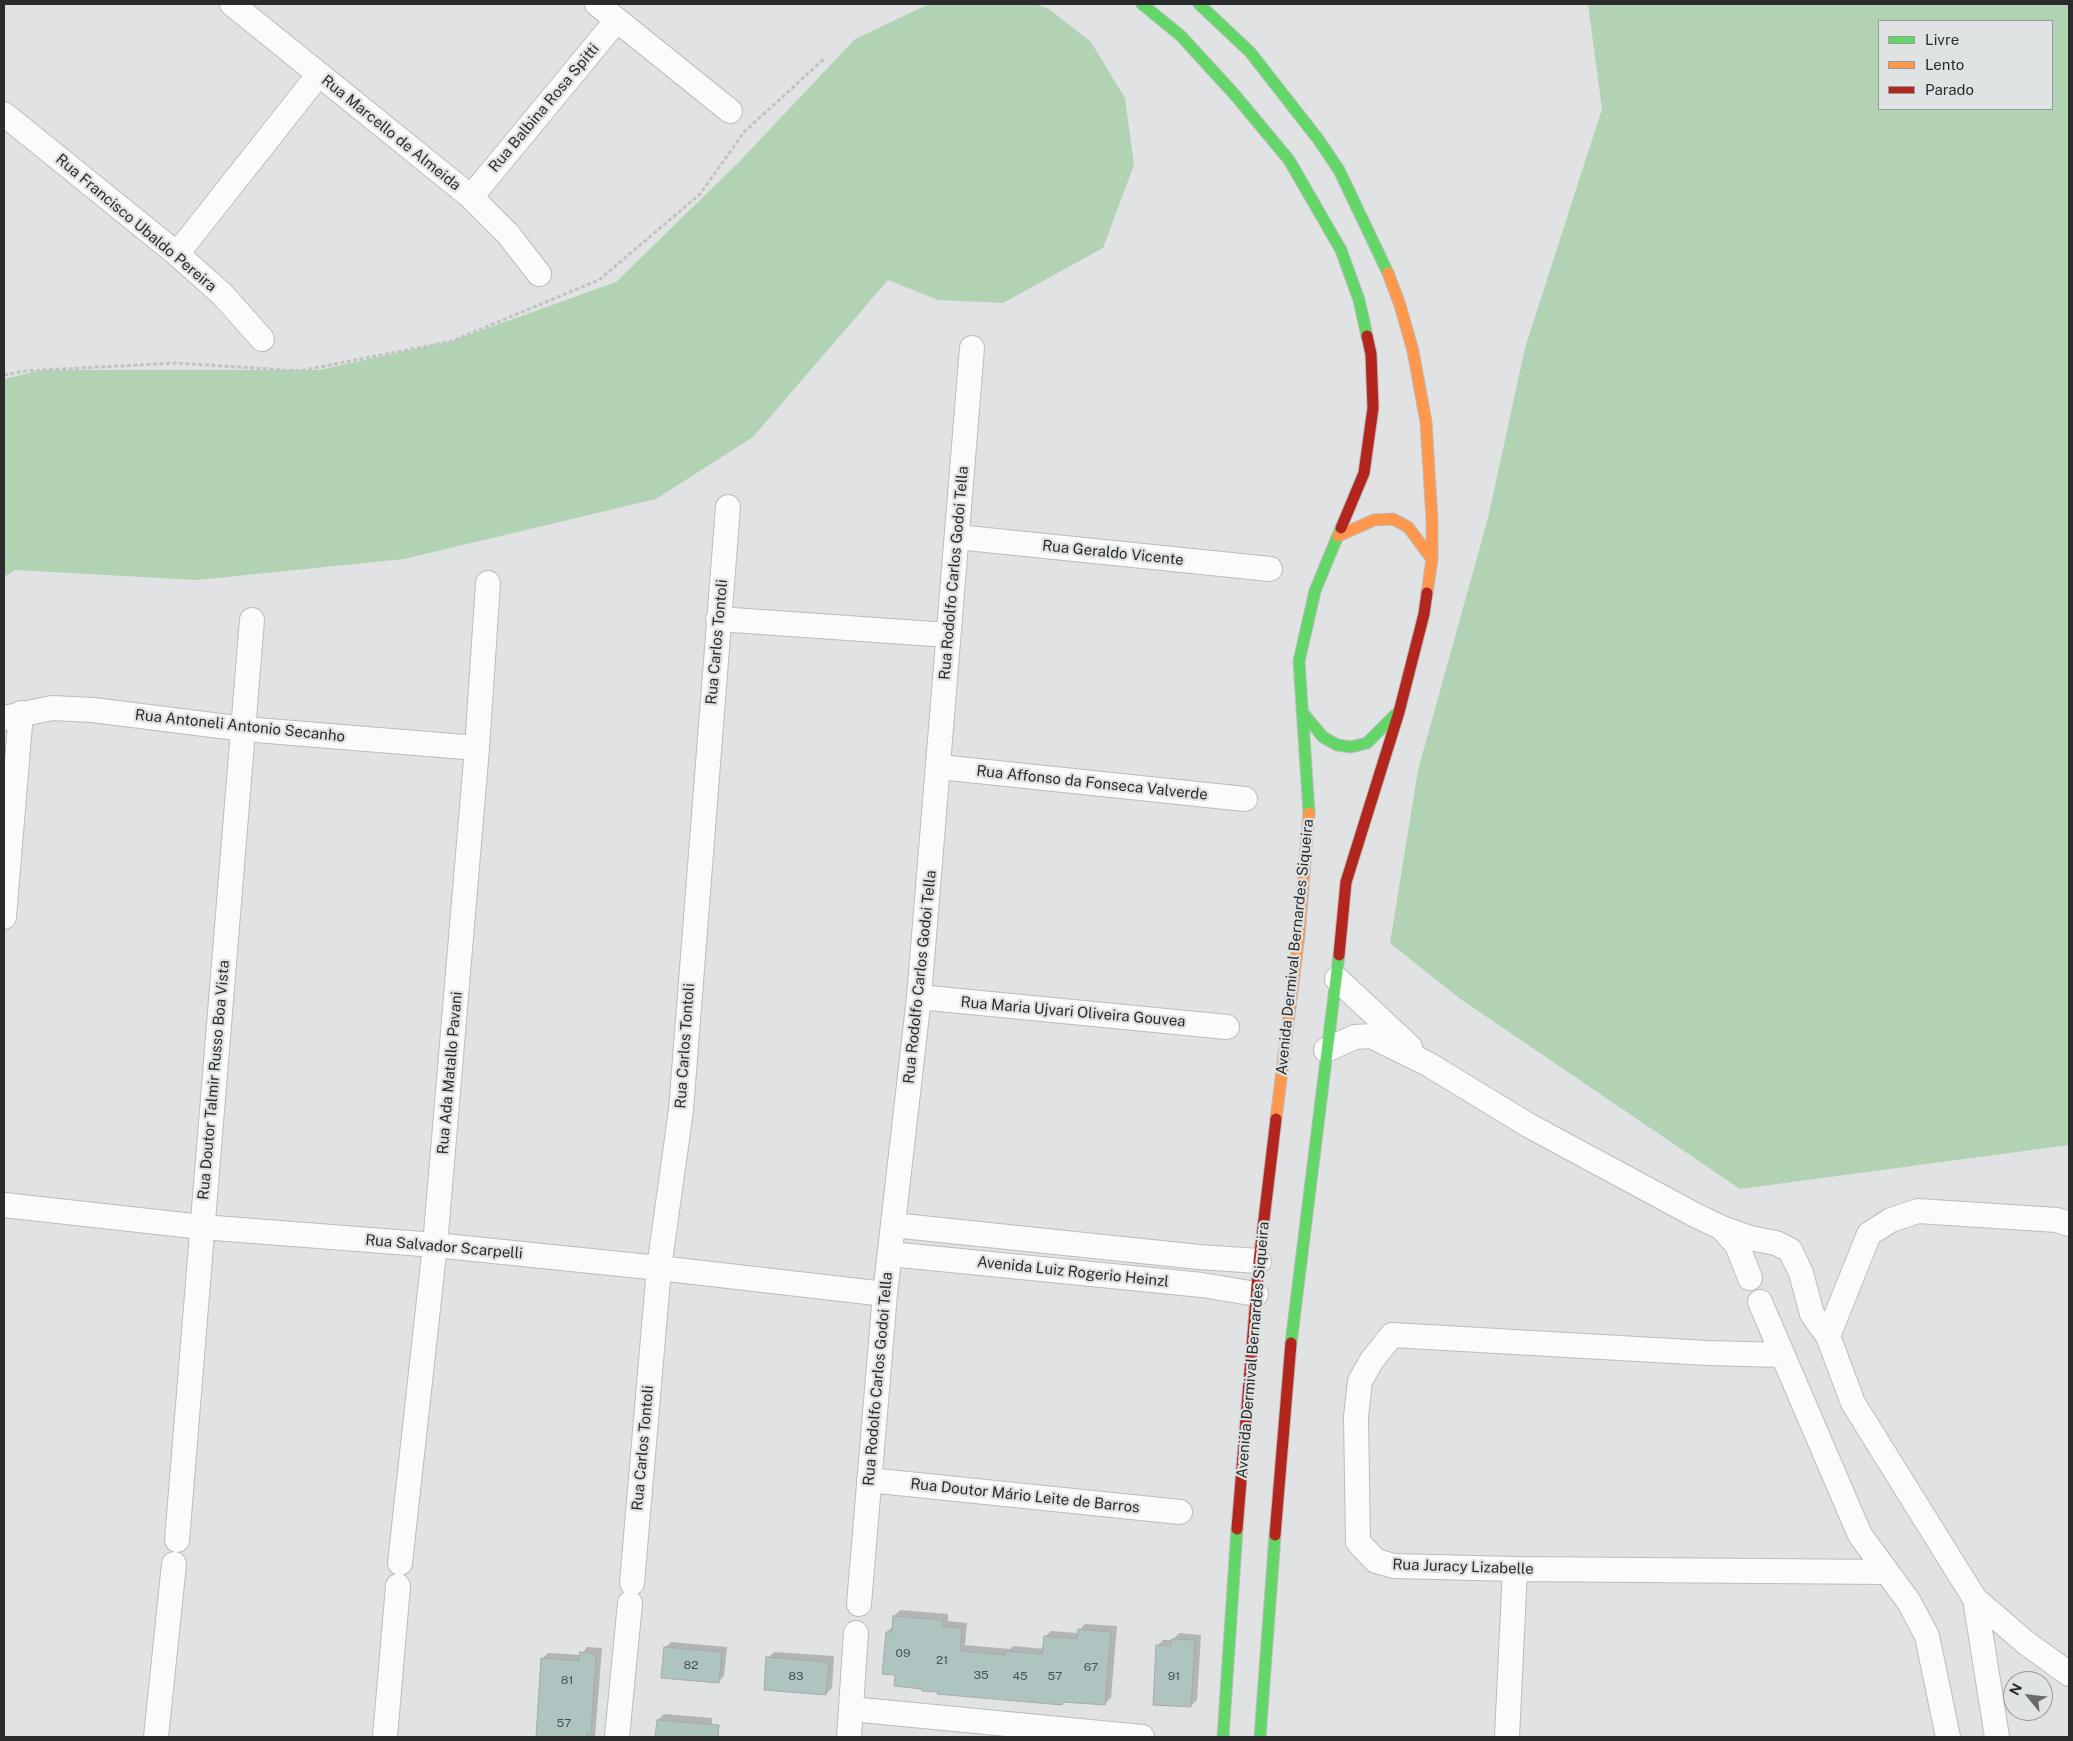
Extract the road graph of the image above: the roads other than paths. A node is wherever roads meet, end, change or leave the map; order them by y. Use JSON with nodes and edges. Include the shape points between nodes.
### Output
{"nodes":[{"id":1,"x":232,"y":4,"type":"edge"},
{"id":2,"x":597,"y":4,"type":"edge"},
{"id":3,"x":1142,"y":4,"type":"edge"},
{"id":4,"x":1199,"y":4,"type":"edge"},
{"id":5,"x":617,"y":20,"type":"junction"},
{"id":6,"x":319,"y":74,"type":"junction"},
{"id":7,"x":730,"y":111,"type":"dead end"},
{"id":8,"x":4,"y":114,"type":"edge"},
{"id":9,"x":471,"y":197,"type":"junction"},
{"id":10,"x":177,"y":254,"type":"junction"},
{"id":11,"x":539,"y":274,"type":"dead end"},
{"id":12,"x":262,"y":339,"type":"dead end"},
{"id":13,"x":972,"y":348,"type":"dead end"},
{"id":14,"x":728,"y":507,"type":"dead end"},
{"id":15,"x":957,"y":536,"type":"junction"},
{"id":16,"x":1338,"y":536,"type":"junction"},
{"id":17,"x":1432,"y":559,"type":"junction"},
{"id":18,"x":1270,"y":569,"type":"dead end"},
{"id":19,"x":488,"y":583,"type":"dead end"},
{"id":20,"x":718,"y":619,"type":"junction"},
{"id":21,"x":252,"y":620,"type":"dead end"},
{"id":22,"x":948,"y":635,"type":"junction"},
{"id":23,"x":1302,"y":712,"type":"junction"},
{"id":24,"x":1399,"y":712,"type":"junction"},
{"id":25,"x":12,"y":716,"type":"edge"},
{"id":26,"x":244,"y":729,"type":"junction"},
{"id":27,"x":477,"y":748,"type":"junction"},
{"id":28,"x":940,"y":767,"type":"junction"},
{"id":29,"x":1245,"y":799,"type":"dead end"},
{"id":30,"x":4,"y":917,"type":"edge"},
{"id":31,"x":1337,"y":980,"type":"junction"},
{"id":32,"x":919,"y":997,"type":"junction"},
{"id":33,"x":1227,"y":1027,"type":"dead end"},
{"id":34,"x":1326,"y":1050,"type":"junction"},
{"id":35,"x":1428,"y":1064,"type":"junction"},
{"id":36,"x":4,"y":1205,"type":"edge"},
{"id":37,"x":2069,"y":1224,"type":"edge"},
{"id":38,"x":893,"y":1225,"type":"junction"},
{"id":39,"x":202,"y":1227,"type":"junction"},
{"id":40,"x":1722,"y":1228,"type":"junction"},
{"id":41,"x":435,"y":1245,"type":"junction"},
{"id":42,"x":890,"y":1254,"type":"junction"},
{"id":43,"x":1259,"y":1261,"type":"junction"},
{"id":44,"x":659,"y":1268,"type":"junction"},
{"id":45,"x":1750,"y":1278,"type":"dead end"},
{"id":46,"x":885,"y":1294,"type":"junction"},
{"id":47,"x":1256,"y":1294,"type":"junction"},
{"id":48,"x":1760,"y":1302,"type":"dead end"},
{"id":49,"x":1828,"y":1336,"type":"junction"},
{"id":50,"x":1783,"y":1355,"type":"junction"},
{"id":51,"x":869,"y":1480,"type":"junction"},
{"id":52,"x":1180,"y":1512,"type":"dead end"},
{"id":53,"x":177,"y":1540,"type":"dead end"},
{"id":54,"x":174,"y":1564,"type":"dead end"},
{"id":55,"x":1515,"y":1570,"type":"junction"},
{"id":56,"x":1886,"y":1572,"type":"junction"},
{"id":57,"x":1974,"y":1599,"type":"junction"},
{"id":58,"x":859,"y":1604,"type":"dead end"},
{"id":59,"x":856,"y":1633,"type":"dead end"},
{"id":60,"x":2069,"y":1674,"type":"edge"},
{"id":61,"x":851,"y":1709,"type":"junction"},
{"id":62,"x":156,"y":1737,"type":"edge"},
{"id":63,"x":384,"y":1737,"type":"edge"},
{"id":64,"x":617,"y":1737,"type":"edge"},
{"id":65,"x":849,"y":1737,"type":"edge"},
{"id":66,"x":1142,"y":1737,"type":"edge"},
{"id":67,"x":1223,"y":1737,"type":"edge"},
{"id":68,"x":1260,"y":1737,"type":"edge"},
{"id":69,"x":1507,"y":1737,"type":"edge"},
{"id":70,"x":1948,"y":1737,"type":"edge"},
{"id":71,"x":1997,"y":1737,"type":"edge"}],
"edges":[{"from":1,"to":6,"type":"street","name":"Rua Marcello de Almeida"},
{"from":2,"to":5,"type":"street"},
{"from":3,"to":16,"type":"main road","name":"Avenida Dermival Bernardes Siqueira","via":[[1181,36],[1290,160],[1341,250],[1359,300],[1371,354],[1373,408],[1364,473]]},
{"from":4,"to":17,"type":"main road","via":[[1250,52],[1318,139],[1339,170],[1384,262],[1413,351],[1426,422]]},
{"from":5,"to":7,"type":"street"},
{"from":5,"to":9,"type":"street","name":"Rua Balbina Rosa Spitti"},
{"from":6,"to":9,"type":"street","name":"Rua Marcello de Almeida"},
{"from":6,"to":10,"type":"street"},
{"from":8,"to":10,"type":"street","name":"Rua Francisco Ubaldo Pereira"},
{"from":9,"to":11,"type":"street","name":"Rua Marcello de Almeida","via":[[508,234]]},
{"from":10,"to":12,"type":"street","name":"Rua Francisco Ubaldo Pereira","via":[[223,295]]},
{"from":13,"to":15,"type":"street","name":"Rua Rodolfo Carlos Godoi Tella"},
{"from":14,"to":20,"type":"street","name":"Rua Carlos Tontoli"},
{"from":15,"to":18,"type":"street","name":"Rua Geraldo Vicente"},
{"from":15,"to":22,"type":"street","name":"Rua Rodolfo Carlos Godoi Tella"},
{"from":16,"to":17,"type":"main road","via":[[1374,520],[1393,519],[1408,527]]},
{"from":16,"to":23,"type":"main road","name":"Avenida Dermival Bernardes Siqueira","via":[[1315,591],[1299,661]]},
{"from":17,"to":24,"type":"main road","via":[[1424,614]]},
{"from":19,"to":27,"type":"street","name":"Rua Ada Matallo Pavani"},
{"from":20,"to":22,"type":"street"},
{"from":20,"to":44,"type":"street","name":"Rua Carlos Tontoli","via":[[681,1110]]},
{"from":21,"to":26,"type":"street","name":"Rua Doutor Talmir Russo Boa Vista"},
{"from":22,"to":28,"type":"street","name":"Rua Rodolfo Carlos Godoi Tella"},
{"from":23,"to":24,"type":"main road","via":[[1323,737],[1351,747],[1367,743]]},
{"from":23,"to":43,"type":"main road","name":"Avenida Dermival Bernardes Siqueira","via":[[1308,827],[1300,935]]},
{"from":24,"to":31,"type":"main road","via":[[1346,882]]},
{"from":25,"to":26,"type":"street","name":"Rua Antoneli Antonio Secanho","via":[[52,708],[93,710]]},
{"from":25,"to":30,"type":"street"},
{"from":26,"to":27,"type":"street","name":"Rua Antoneli Antonio Secanho"},
{"from":26,"to":39,"type":"street","name":"Rua Doutor Talmir Russo Boa Vista"},
{"from":27,"to":41,"type":"street","name":"Rua Ada Matallo Pavani"},
{"from":28,"to":29,"type":"street","name":"Rua Affonso da Fonseca Valverde"},
{"from":28,"to":32,"type":"street","name":"Rua Rodolfo Carlos Godoi Tella"},
{"from":31,"to":34,"type":"main road"},
{"from":31,"to":35,"type":"street"},
{"from":32,"to":33,"type":"street","name":"Rua Maria Ujvari Oliveira Gouvea"},
{"from":32,"to":38,"type":"street","name":"Rua Rodolfo Carlos Godoi Tella"},
{"from":34,"to":35,"type":"street","via":[[1355,1038],[1371,1036]]},
{"from":34,"to":68,"type":"main road","via":[[1289,1358]]},
{"from":35,"to":40,"type":"street","via":[[1528,1125]]},
{"from":36,"to":39,"type":"street","name":"Rua Salvador Scarpelli"},
{"from":37,"to":49,"type":"street","via":[[2057,1220],[1918,1211],[1890,1220],[1869,1234]]},
{"from":38,"to":42,"type":"street","name":"Rua Rodolfo Carlos Godoi Tella"},
{"from":38,"to":43,"type":"street","name":"Avenida Luiz Rogerio Heinzl"},
{"from":39,"to":41,"type":"street","name":"Rua Salvador Scarpelli"},
{"from":39,"to":53,"type":"street","name":"Rua Doutor Talmir Russo Boa Vista"},
{"from":40,"to":45,"type":"street","via":[[1737,1245]]},
{"from":40,"to":49,"type":"street","via":[[1790,1250],[1801,1273],[1812,1314]]},
{"from":41,"to":44,"type":"street","name":"Rua Salvador Scarpelli"},
{"from":41,"to":63,"type":"street","name":"Rua Ada Matallo Pavani"},
{"from":42,"to":46,"type":"street","name":"Rua Rodolfo Carlos Godoi Tella"},
{"from":42,"to":47,"type":"street","name":"Avenida Luiz Rogerio Heinzl","via":[[1202,1285]]},
{"from":43,"to":47,"type":"main road","name":"Avenida Dermival Bernardes Siqueira"},
{"from":44,"to":46,"type":"street","name":"Rua Salvador Scarpelli"},
{"from":44,"to":64,"type":"street","name":"Rua Carlos Tontoli"},
{"from":46,"to":51,"type":"street","name":"Rua Rodolfo Carlos Godoi Tella"},
{"from":47,"to":67,"type":"main road","name":"Avenida Dermival Bernardes Siqueira"},
{"from":48,"to":50,"type":"street"},
{"from":49,"to":57,"type":"street","via":[[1853,1403]]},
{"from":50,"to":55,"type":"street","name":"Rua Juracy Lizabelle","via":[[1392,1335],[1360,1381],[1356,1417],[1358,1542],[1376,1561],[1394,1566]]},
{"from":50,"to":56,"type":"street","via":[[1860,1535]]},
{"from":51,"to":52,"type":"street","name":"Rua Doutor Mário Leite de Barros"},
{"from":51,"to":58,"type":"street","name":"Rua Rodolfo Carlos Godoi Tella"},
{"from":54,"to":62,"type":"street"},
{"from":55,"to":56,"type":"street","name":"Rua Juracy Lizabelle"},
{"from":55,"to":69,"type":"street"},
{"from":56,"to":70,"type":"street","via":[[1909,1602],[1927,1636]]},
{"from":57,"to":60,"type":"street"},
{"from":57,"to":71,"type":"street"},
{"from":59,"to":61,"type":"street"},
{"from":61,"to":65,"type":"street"},
{"from":61,"to":66,"type":"street"}]}
